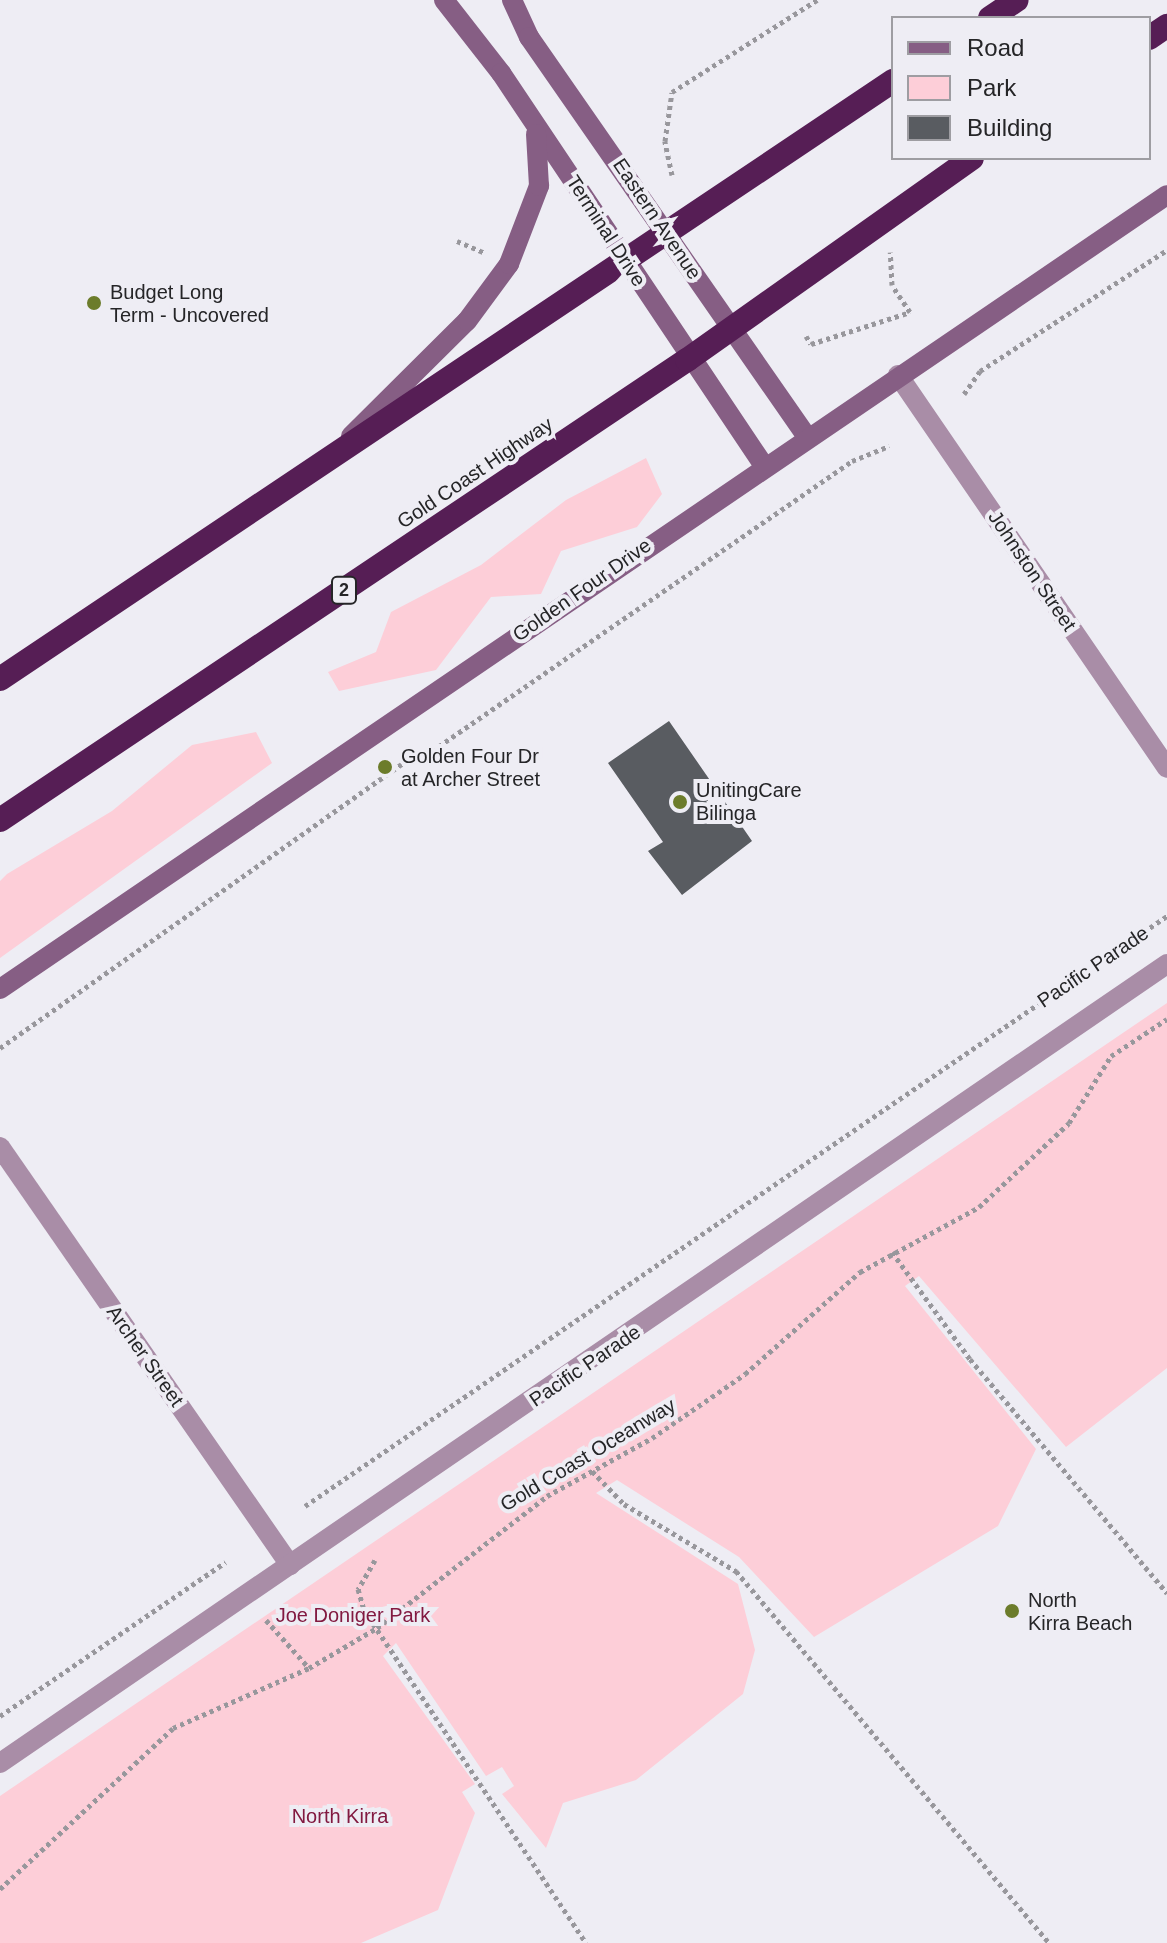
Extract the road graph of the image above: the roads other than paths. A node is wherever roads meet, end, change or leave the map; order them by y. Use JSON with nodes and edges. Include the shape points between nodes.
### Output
{"nodes":[{"id":1,"x":444,"y":0,"type":"edge"},
{"id":2,"x":512,"y":0,"type":"edge"},
{"id":3,"x":1000,"y":0,"type":"edge"},
{"id":4,"x":1017,"y":0,"type":"edge"},
{"id":5,"x":983,"y":16,"type":"edge"},
{"id":6,"x":993,"y":16,"type":"edge"},
{"id":7,"x":891,"y":82,"type":"edge"},
{"id":8,"x":527,"y":112,"type":"junction"},
{"id":9,"x":969,"y":160,"type":"edge"},
{"id":10,"x":1167,"y":195,"type":"edge"},
{"id":11,"x":670,"y":236,"type":"junction"},
{"id":12,"x":630,"y":264,"type":"junction"},
{"id":13,"x":732,"y":329,"type":"junction"},
{"id":14,"x":687,"y":360,"type":"junction"},
{"id":15,"x":898,"y":375,"type":"junction"},
{"id":16,"x":806,"y":435,"type":"junction"},
{"id":17,"x":329,"y":460,"type":"junction"},
{"id":18,"x":763,"y":465,"type":"junction"},
{"id":19,"x":0,"y":679,"type":"edge"},
{"id":20,"x":1167,"y":768,"type":"edge"},
{"id":21,"x":0,"y":820,"type":"edge"},
{"id":22,"x":1167,"y":964,"type":"edge"},
{"id":23,"x":0,"y":989,"type":"edge"},
{"id":24,"x":0,"y":1147,"type":"edge"},
{"id":25,"x":290,"y":1565,"type":"junction"},
{"id":26,"x":0,"y":1763,"type":"edge"}],
"edges":[{"from":1,"to":8,"type":"street","name":"Terminal Drive"},
{"from":2,"to":11,"type":"street","name":"Eastern Avenue","via":[[529,37]]},
{"from":3,"to":5,"type":"street"},
{"from":4,"to":6,"type":"highway"},
{"from":7,"to":11,"type":"highway"},
{"from":8,"to":12,"type":"street","name":"Terminal Drive"},
{"from":8,"to":17,"type":"street","via":[[541,172],[509,264],[467,321]]},
{"from":9,"to":13,"type":"highway","name":"Gold Coast Highway","number":"2"},
{"from":10,"to":15,"type":"street","name":"Golden Four Drive"},
{"from":11,"to":12,"type":"highway"},
{"from":11,"to":13,"type":"street","name":"Eastern Avenue"},
{"from":12,"to":14,"type":"street","name":"Terminal Drive"},
{"from":12,"to":17,"type":"highway"},
{"from":13,"to":14,"type":"highway","name":"Gold Coast Highway","number":"2"},
{"from":13,"to":16,"type":"street","name":"Eastern Avenue"},
{"from":14,"to":18,"type":"street","name":"Terminal Drive"},
{"from":14,"to":21,"type":"highway","name":"Gold Coast Highway","number":"2"},
{"from":15,"to":16,"type":"street","name":"Golden Four Drive"},
{"from":15,"to":20,"type":"street","name":"Johnston Street"},
{"from":16,"to":18,"type":"street","name":"Golden Four Drive"},
{"from":17,"to":19,"type":"highway"},
{"from":18,"to":23,"type":"street","name":"Golden Four Drive"},
{"from":22,"to":25,"type":"street","name":"Pacific Parade"},
{"from":24,"to":25,"type":"street","name":"Archer Street"},
{"from":25,"to":26,"type":"street","name":"Pacific Parade"}]}
